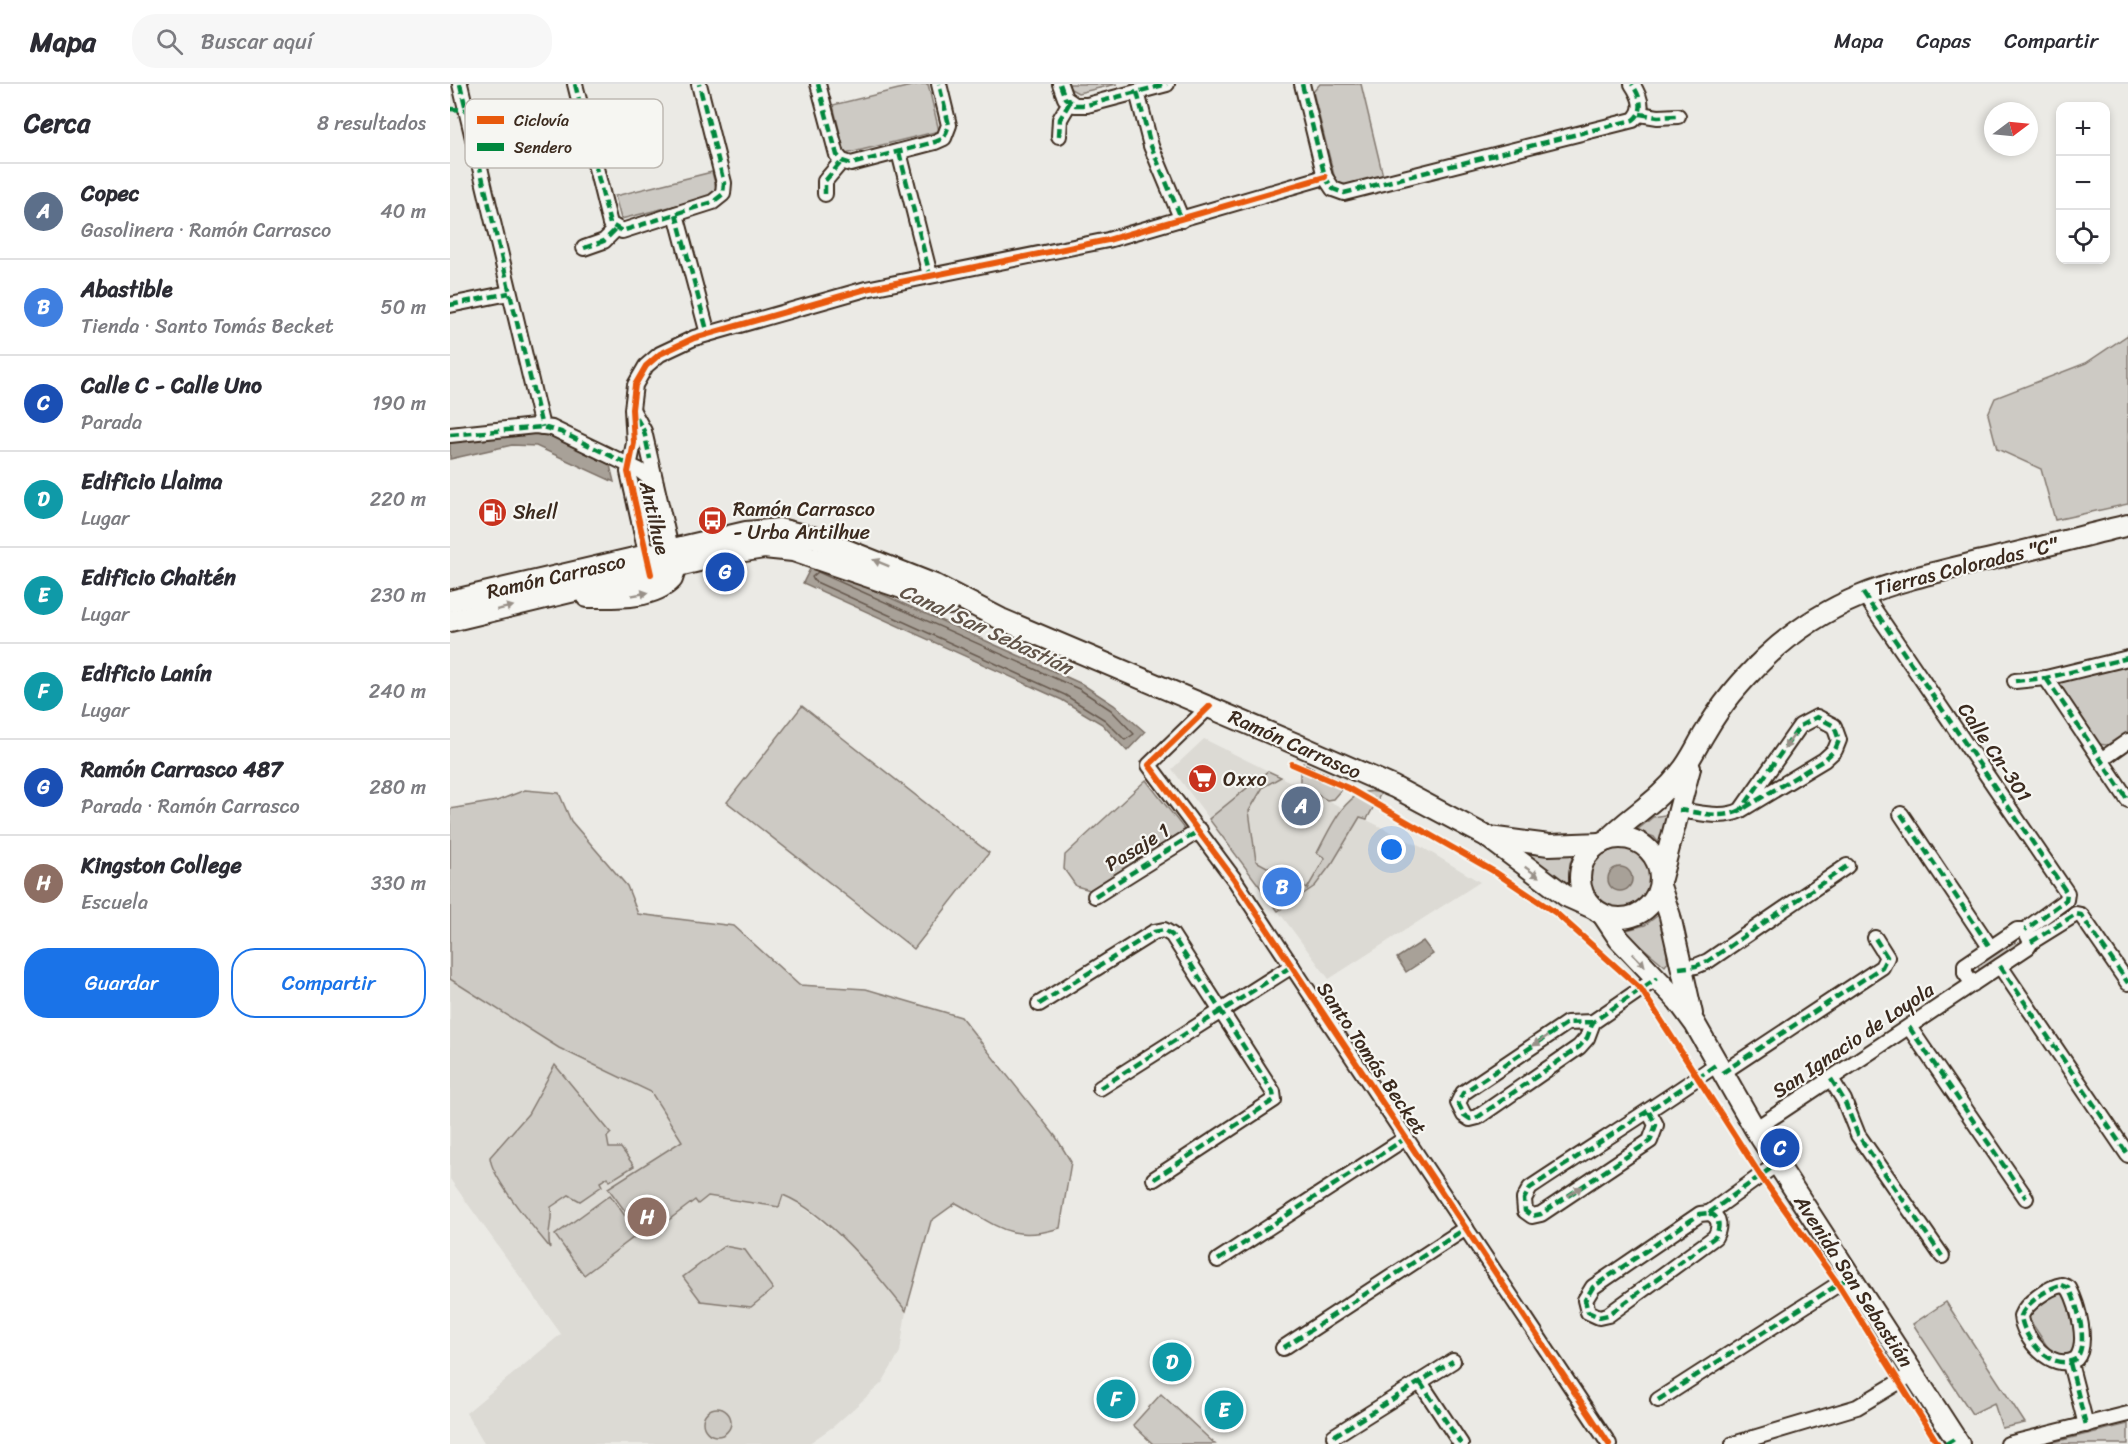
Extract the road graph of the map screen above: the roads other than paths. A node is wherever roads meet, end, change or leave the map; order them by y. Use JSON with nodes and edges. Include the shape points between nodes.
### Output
{"nodes":[{"id":1,"x":460,"y":84,"type":"edge"},
{"id":2,"x":575,"y":84,"type":"edge"},
{"id":3,"x":699,"y":84,"type":"edge"},
{"id":4,"x":819,"y":84,"type":"edge"},
{"id":5,"x":939,"y":84,"type":"edge"},
{"id":6,"x":1060,"y":84,"type":"edge"},
{"id":7,"x":1167,"y":84,"type":"edge"},
{"id":8,"x":1302,"y":84,"type":"edge"},
{"id":9,"x":1632,"y":84,"type":"edge"},
{"id":10,"x":1137,"y":92,"type":"junction"},
{"id":11,"x":579,"y":99,"type":"edge"},
{"id":12,"x":1070,"y":102,"type":"junction"},
{"id":13,"x":465,"y":106,"type":"edge"},
{"id":14,"x":1640,"y":114,"type":"junction"},
{"id":15,"x":1678,"y":116,"type":"dead end"},
{"id":16,"x":1059,"y":136,"type":"dead end"},
{"id":17,"x":899,"y":152,"type":"junction"},
{"id":18,"x":842,"y":161,"type":"junction"},
{"id":19,"x":480,"y":168,"type":"edge"},
{"id":20,"x":596,"y":168,"type":"edge"},
{"id":21,"x":1324,"y":177,"type":"junction"},
{"id":22,"x":825,"y":194,"type":"dead end"},
{"id":23,"x":676,"y":214,"type":"junction"},
{"id":24,"x":1182,"y":220,"type":"junction"},
{"id":25,"x":615,"y":230,"type":"junction"},
{"id":26,"x":584,"y":248,"type":"dead end"},
{"id":27,"x":930,"y":275,"type":"junction"},
{"id":28,"x":509,"y":292,"type":"junction"},
{"id":29,"x":450,"y":305,"type":"edge"},
{"id":30,"x":708,"y":334,"type":"junction"},
{"id":31,"x":542,"y":427,"type":"junction"},
{"id":32,"x":638,"y":433,"type":"junction"},
{"id":33,"x":450,"y":435,"type":"edge"},
{"id":34,"x":650,"y":459,"type":"junction"},
{"id":35,"x":628,"y":464,"type":"junction"},
{"id":36,"x":656,"y":484,"type":"junction"},
{"id":37,"x":2128,"y":525,"type":"edge"},
{"id":38,"x":673,"y":558,"type":"junction"},
{"id":39,"x":648,"y":564,"type":"junction"},
{"id":40,"x":1863,"y":593,"type":"junction"},
{"id":41,"x":561,"y":595,"type":"junction"},
{"id":42,"x":450,"y":601,"type":"edge"},
{"id":43,"x":450,"y":621,"type":"edge"},
{"id":44,"x":2128,"y":658,"type":"edge"},
{"id":45,"x":2046,"y":678,"type":"junction"},
{"id":46,"x":2015,"y":681,"type":"dead end"},
{"id":47,"x":1210,"y":706,"type":"junction"},
{"id":48,"x":2128,"y":741,"type":"edge"},
{"id":49,"x":1693,"y":756,"type":"junction"},
{"id":50,"x":2101,"y":760,"type":"junction"},
{"id":51,"x":2128,"y":800,"type":"edge"},
{"id":52,"x":1678,"y":810,"type":"junction"},
{"id":53,"x":1741,"y":810,"type":"junction"},
{"id":54,"x":1645,"y":811,"type":"junction"},
{"id":55,"x":1901,"y":814,"type":"dead end"},
{"id":56,"x":1200,"y":830,"type":"junction"},
{"id":57,"x":1486,"y":836,"type":"junction"},
{"id":58,"x":1604,"y":841,"type":"junction"},
{"id":59,"x":1847,"y":866,"type":"dead end"},
{"id":60,"x":1660,"y":882,"type":"junction"},
{"id":61,"x":1095,"y":896,"type":"dead end"},
{"id":62,"x":1598,"y":911,"type":"junction"},
{"id":63,"x":2029,"y":932,"type":"junction"},
{"id":64,"x":1875,"y":938,"type":"dead end"},
{"id":65,"x":1990,"y":947,"type":"junction"},
{"id":66,"x":1292,"y":966,"type":"junction"},
{"id":67,"x":2000,"y":966,"type":"junction"},
{"id":68,"x":1680,"y":968,"type":"junction"},
{"id":69,"x":1657,"y":978,"type":"junction"},
{"id":70,"x":2128,"y":983,"type":"edge"},
{"id":71,"x":1973,"y":984,"type":"junction"},
{"id":72,"x":1039,"y":1004,"type":"dead end"},
{"id":73,"x":1221,"y":1011,"type":"junction"},
{"id":74,"x":1593,"y":1022,"type":"junction"},
{"id":75,"x":1695,"y":1024,"type":"junction"},
{"id":76,"x":1909,"y":1027,"type":"junction"},
{"id":77,"x":1719,"y":1069,"type":"junction"},
{"id":78,"x":1831,"y":1079,"type":"junction"},
{"id":79,"x":1100,"y":1088,"type":"dead end"},
{"id":80,"x":1649,"y":1112,"type":"junction"},
{"id":81,"x":1755,"y":1129,"type":"junction"},
{"id":82,"x":1406,"y":1138,"type":"junction"},
{"id":83,"x":2128,"y":1155,"type":"edge"},
{"id":84,"x":1778,"y":1163,"type":"junction"},
{"id":85,"x":1154,"y":1179,"type":"dead end"},
{"id":86,"x":2026,"y":1198,"type":"dead end"},
{"id":87,"x":1709,"y":1213,"type":"junction"},
{"id":88,"x":1466,"y":1228,"type":"junction"},
{"id":89,"x":1942,"y":1256,"type":"dead end"},
{"id":90,"x":1218,"y":1260,"type":"dead end"},
{"id":91,"x":1851,"y":1276,"type":"junction"},
{"id":92,"x":1282,"y":1348,"type":"dead end"},
{"id":93,"x":1453,"y":1361,"type":"dead end"},
{"id":94,"x":2070,"y":1363,"type":"junction"},
{"id":95,"x":1914,"y":1374,"type":"junction"},
{"id":96,"x":1420,"y":1382,"type":"junction"},
{"id":97,"x":1658,"y":1400,"type":"dead end"},
{"id":98,"x":2128,"y":1414,"type":"edge"},
{"id":99,"x":2086,"y":1425,"type":"junction"},
{"id":100,"x":1334,"y":1436,"type":"dead end"},
{"id":101,"x":1953,"y":1442,"type":"edge"},
{"id":102,"x":1461,"y":1444,"type":"edge"},
{"id":103,"x":1609,"y":1444,"type":"edge"},
{"id":104,"x":1733,"y":1444,"type":"edge"},
{"id":105,"x":2008,"y":1444,"type":"edge"}],
"edges":[{"from":1,"to":13,"type":"street"},
{"from":2,"to":11,"type":"street"},
{"from":3,"to":23,"type":"street","via":[[724,188],[717,200]]},
{"from":4,"to":18,"type":"street","via":[[835,151]]},
{"from":5,"to":17,"type":"street","via":[[949,125],[947,134],[940,141]]},
{"from":6,"to":12,"type":"street"},
{"from":7,"to":10,"type":"street"},
{"from":8,"to":21,"type":"street"},
{"from":9,"to":14,"type":"street","via":[[1641,105]]},
{"from":10,"to":12,"type":"street","via":[[1087,105]]},
{"from":10,"to":24,"type":"street","via":[[1151,146]]},
{"from":12,"to":16,"type":"street","via":[[1060,119]]},
{"from":14,"to":15,"type":"street"},
{"from":14,"to":21,"type":"street","via":[[1629,122],[1350,192],[1333,189]]},
{"from":17,"to":18,"type":"street","via":[[856,163]]},
{"from":17,"to":27,"type":"street"},
{"from":18,"to":22,"type":"street","via":[[825,181]]},
{"from":19,"to":28,"type":"street"},
{"from":20,"to":25,"type":"street","via":[[610,224]]},
{"from":21,"to":24,"type":"street"},
{"from":23,"to":25,"type":"street"},
{"from":23,"to":30,"type":"street"},
{"from":24,"to":27,"type":"street","via":[[1071,249]]},
{"from":25,"to":26,"type":"street","via":[[604,242]]},
{"from":27,"to":30,"type":"street"},
{"from":28,"to":29,"type":"street"},
{"from":28,"to":31,"type":"street"},
{"from":30,"to":32,"type":"street","via":[[652,359],[636,385],[632,409]]},
{"from":31,"to":33,"type":"street"},
{"from":31,"to":35,"type":"street"},
{"from":32,"to":34,"type":"street","name":"Antilhue"},
{"from":32,"to":35,"type":"street","name":"Antilhue"},
{"from":34,"to":35,"type":"street","name":"Antilhue","via":[[640,456]]},
{"from":34,"to":36,"type":"street","name":"Antilhue"},
{"from":35,"to":36,"type":"street","name":"Antilhue"},
{"from":35,"to":39,"type":"street","name":"Antilhue","via":[[628,482]]},
{"from":36,"to":38,"type":"street","name":"Antilhue"},
{"from":37,"to":40,"type":"main road","name":"Tierras Coloradas \"C\"","via":[[1906,578]]},
{"from":38,"to":39,"type":"main road","name":"Ramón Carrasco"},
{"from":41,"to":38,"type":"main road","one_way":true,"via":[[644,593],[668,584]]},
{"from":38,"to":47,"type":"main road","name":"Ramón Carrasco","via":[[762,530],[792,531],[942,588],[1001,618]]},
{"from":39,"to":41,"type":"main road","name":"Ramón Carrasco"},
{"from":39,"to":42,"type":"main road","name":"Ramón Carrasco"},
{"from":40,"to":49,"type":"main road","name":"Tierras Coloradas \"C\"","via":[[1808,623],[1766,657],[1717,713]]},
{"from":40,"to":63,"type":"street","name":"Calle Cn-301","via":[[2067,893],[2066,900]]},
{"from":43,"to":41,"type":"main road","name":"Ramón Carrasco","one_way":true},
{"from":44,"to":45,"type":"street"},
{"from":45,"to":46,"type":"street"},
{"from":45,"to":50,"type":"street"},
{"from":47,"to":56,"type":"street","name":"Santo Tomás Becket","via":[[1149,765]]},
{"from":47,"to":57,"type":"main road","name":"Ramón Carrasco","via":[[1394,787]]},
{"from":48,"to":50,"type":"street"},
{"from":49,"to":52,"type":"main road","name":"Tierras Coloradas \"C\""},
{"from":49,"to":54,"type":"main road","name":"Tierras Coloradas \"C\""},
{"from":50,"to":51,"type":"street"},
{"from":52,"to":53,"type":"street","via":[[1722,815]]},
{"from":52,"to":54,"type":"main road"},
{"from":52,"to":60,"type":"main road","name":"Tierras Coloradas \"C\""},
{"from":53,"to":53,"type":"street","one_way":true,"via":[[1831,755],[1839,740],[1834,726],[1817,717],[1800,726]]},
{"from":54,"to":58,"type":"main road","name":"Tierras Coloradas \"C\""},
{"from":55,"to":65,"type":"street"},
{"from":56,"to":61,"type":"street","name":"Pasaje 1"},
{"from":56,"to":66,"type":"street","name":"Santo Tomás Becket"},
{"from":57,"to":58,"type":"main road","name":"Ramón Carrasco","via":[[1549,845]]},
{"from":57,"to":62,"type":"main road","name":"Ramón Carrasco","one_way":true,"via":[[1566,896]]},
{"from":58,"to":60,"type":"main road","via":[[1624,838],[1647,848],[1657,862]]},
{"from":58,"to":62,"type":"main road","via":[[1588,854],[1580,878],[1584,894]]},
{"from":59,"to":68,"type":"street","via":[[1708,961]]},
{"from":60,"to":62,"type":"main road","via":[[1654,901],[1635,916],[1619,919]]},
{"from":60,"to":68,"type":"main road","name":"Avenida San Sebastián"},
{"from":62,"to":69,"type":"main road","name":"Avenida San Sebastián","one_way":true},
{"from":63,"to":65,"type":"street","via":[[2019,928]]},
{"from":63,"to":67,"type":"street","name":"San Ignacio de Loyola","via":[[2028,947]]},
{"from":63,"to":70,"type":"street","via":[[2080,915]]},
{"from":64,"to":77,"type":"street","via":[[1887,957],[1882,967]]},
{"from":65,"to":71,"type":"street","via":[[1965,965],[1965,973]]},
{"from":66,"to":73,"type":"street"},
{"from":66,"to":82,"type":"street","name":"Santo Tomás Becket"},
{"from":67,"to":71,"type":"street","name":"San Ignacio de Loyola"},
{"from":67,"to":83,"type":"street"},
{"from":68,"to":75,"type":"main road","name":"Avenida San Sebastián"},
{"from":69,"to":74,"type":"street"},
{"from":69,"to":75,"type":"main road","name":"Avenida San Sebastián"},
{"from":71,"to":76,"type":"street","name":"San Ignacio de Loyola"},
{"from":72,"to":73,"type":"street","via":[[1154,932],[1164,930],[1172,935]]},
{"from":73,"to":79,"type":"street"},
{"from":73,"to":85,"type":"street","via":[[1273,1092],[1274,1100]]},
{"from":74,"to":74,"type":"street","one_way":true,"via":[[1563,1025],[1463,1093],[1458,1103],[1464,1115],[1470,1119],[1478,1117],[1579,1047]]},
{"from":75,"to":77,"type":"main road","name":"Avenida San Sebastián"},
{"from":76,"to":78,"type":"street","name":"San Ignacio de Loyola"},
{"from":76,"to":86,"type":"street"},
{"from":77,"to":80,"type":"street"},
{"from":77,"to":81,"type":"main road","name":"Avenida San Sebastián"},
{"from":78,"to":81,"type":"street","name":"San Ignacio de Loyola"},
{"from":78,"to":89,"type":"street","via":[[1845,1100],[1858,1135]]},
{"from":80,"to":80,"type":"street","one_way":true,"via":[[1530,1188],[1524,1199],[1525,1211],[1532,1216],[1541,1214],[1650,1141],[1656,1125]]},
{"from":81,"to":84,"type":"main road","name":"Avenida San Sebastián"},
{"from":82,"to":88,"type":"street","name":"Santo Tomás Becket"},
{"from":82,"to":90,"type":"street"},
{"from":84,"to":87,"type":"street"},
{"from":84,"to":91,"type":"main road","name":"Avenida San Sebastián"},
{"from":87,"to":87,"type":"street","via":[[1700,1214],[1593,1287],[1585,1299],[1588,1312],[1599,1317],[1612,1313],[1715,1237],[1718,1222]]},
{"from":88,"to":92,"type":"street"},
{"from":88,"to":103,"type":"street","name":"Santo Tomás Becket"},
{"from":91,"to":95,"type":"main road","name":"Avenida San Sebastián"},
{"from":91,"to":97,"type":"street"},
{"from":93,"to":96,"type":"street"},
{"from":94,"to":94,"type":"street","via":[[2080,1354],[2083,1343],[2070,1290],[2058,1286],[2027,1307],[2021,1322],[2045,1357],[2059,1364]]},
{"from":94,"to":99,"type":"street"},
{"from":95,"to":101,"type":"main road","name":"Avenida San Sebastián"},
{"from":95,"to":104,"type":"street","via":[[1857,1407]]},
{"from":96,"to":100,"type":"street"},
{"from":96,"to":102,"type":"street"},
{"from":98,"to":99,"type":"street"},
{"from":99,"to":105,"type":"street"}]}
